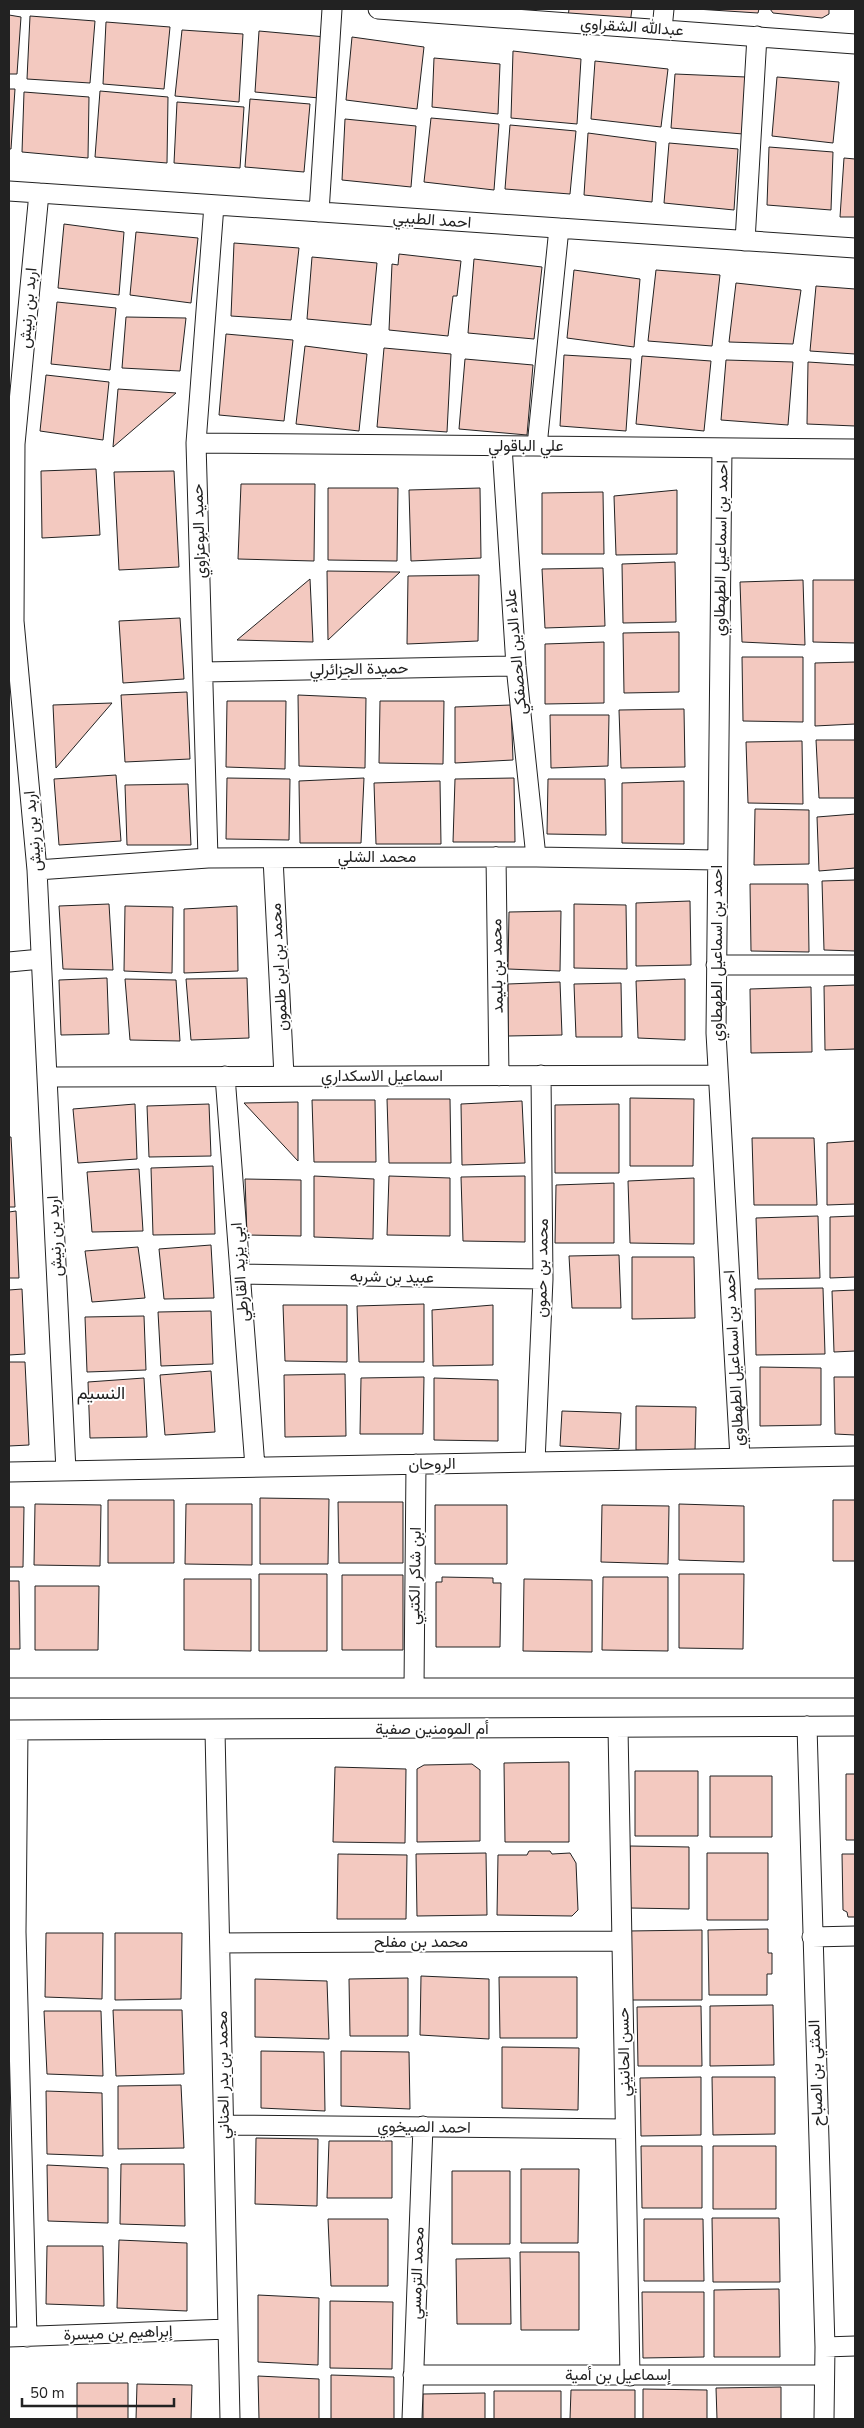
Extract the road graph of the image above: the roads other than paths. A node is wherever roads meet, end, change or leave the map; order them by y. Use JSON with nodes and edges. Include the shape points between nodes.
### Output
{"nodes":[{"id":1,"x":332,"y":9,"type":"edge"},
{"id":2,"x":378,"y":9,"type":"edge"},
{"id":3,"x":664,"y":9,"type":"edge"},
{"id":4,"x":451,"y":12,"type":"edge"},
{"id":5,"x":662,"y":29,"type":"junction"},
{"id":6,"x":757,"y":36,"type":"junction"},
{"id":7,"x":855,"y":44,"type":"edge"},
{"id":8,"x":9,"y":191,"type":"edge"},
{"id":9,"x":39,"y":193,"type":"junction"},
{"id":10,"x":214,"y":205,"type":"junction"},
{"id":11,"x":319,"y":212,"type":"junction"},
{"id":12,"x":559,"y":228,"type":"junction"},
{"id":13,"x":745,"y":241,"type":"junction"},
{"id":14,"x":855,"y":248,"type":"edge"},
{"id":15,"x":196,"y":443,"type":"junction"},
{"id":16,"x":502,"y":446,"type":"junction"},
{"id":17,"x":537,"y":446,"type":"junction"},
{"id":18,"x":722,"y":448,"type":"junction"},
{"id":19,"x":855,"y":449,"type":"edge"},
{"id":20,"x":12,"y":633,"type":"edge"},
{"id":21,"x":516,"y":666,"type":"junction"},
{"id":22,"x":203,"y":672,"type":"junction"},
{"id":23,"x":496,"y":857,"type":"junction"},
{"id":24,"x":536,"y":857,"type":"junction"},
{"id":25,"x":208,"y":858,"type":"junction"},
{"id":26,"x":273,"y":858,"type":"junction"},
{"id":27,"x":718,"y":860,"type":"junction"},
{"id":28,"x":37,"y":870,"type":"junction"},
{"id":29,"x":41,"y":960,"type":"junction"},
{"id":30,"x":9,"y":962,"type":"edge"},
{"id":31,"x":855,"y":965,"type":"edge"},
{"id":32,"x":716,"y":966,"type":"junction"},
{"id":33,"x":541,"y":1075,"type":"junction"},
{"id":34,"x":718,"y":1075,"type":"junction"},
{"id":35,"x":225,"y":1076,"type":"junction"},
{"id":36,"x":284,"y":1076,"type":"junction"},
{"id":37,"x":499,"y":1076,"type":"junction"},
{"id":38,"x":47,"y":1077,"type":"junction"},
{"id":39,"x":240,"y":1274,"type":"junction"},
{"id":40,"x":543,"y":1279,"type":"junction"},
{"id":41,"x":855,"y":1456,"type":"edge"},
{"id":42,"x":740,"y":1458,"type":"junction"},
{"id":43,"x":535,"y":1462,"type":"junction"},
{"id":44,"x":416,"y":1464,"type":"junction"},
{"id":45,"x":255,"y":1467,"type":"junction"},
{"id":46,"x":66,"y":1471,"type":"junction"},
{"id":47,"x":9,"y":1472,"type":"edge"},
{"id":48,"x":9,"y":1688,"type":"edge"},
{"id":49,"x":414,"y":1688,"type":"junction"},
{"id":50,"x":855,"y":1688,"type":"edge"},
{"id":51,"x":807,"y":1726,"type":"junction"},
{"id":52,"x":855,"y":1726,"type":"edge"},
{"id":53,"x":618,"y":1728,"type":"junction"},
{"id":54,"x":13,"y":1730,"type":"edge"},
{"id":55,"x":216,"y":1731,"type":"junction"},
{"id":56,"x":12,"y":1932,"type":"edge"},
{"id":57,"x":855,"y":1936,"type":"edge"},
{"id":58,"x":812,"y":1937,"type":"junction"},
{"id":59,"x":622,"y":1941,"type":"junction"},
{"id":60,"x":220,"y":1943,"type":"junction"},
{"id":61,"x":224,"y":2125,"type":"junction"},
{"id":62,"x":423,"y":2126,"type":"junction"},
{"id":63,"x":625,"y":2129,"type":"junction"},
{"id":64,"x":15,"y":2144,"type":"edge"},
{"id":65,"x":228,"y":2329,"type":"junction"},
{"id":66,"x":18,"y":2337,"type":"edge"},
{"id":67,"x":855,"y":2346,"type":"edge"},
{"id":68,"x":825,"y":2347,"type":"junction"},
{"id":69,"x":412,"y":2375,"type":"junction"},
{"id":70,"x":824,"y":2375,"type":"junction"},
{"id":71,"x":630,"y":2376,"type":"junction"},
{"id":72,"x":230,"y":2419,"type":"edge"},
{"id":73,"x":412,"y":2419,"type":"edge"},
{"id":74,"x":824,"y":2419,"type":"edge"}],
"edges":[{"from":1,"to":11,"type":"street"},
{"from":2,"to":4,"type":"street","name":"عبدالله الشقراوي"},
{"from":3,"to":5,"type":"street"},
{"from":4,"to":5,"type":"street","name":"عبدالله الشقراوي"},
{"from":5,"to":6,"type":"street","name":"عبدالله الشقراوي"},
{"from":6,"to":7,"type":"street","name":"عبدالله الشقراوي"},
{"from":6,"to":13,"type":"street"},
{"from":8,"to":9,"type":"street","name":"احمد الطيبي"},
{"from":9,"to":10,"type":"street","name":"احمد الطيبي"},
{"from":9,"to":20,"type":"street","name":"اربد بن رنيش","via":[[15,444]]},
{"from":10,"to":11,"type":"street","name":"احمد الطيبي"},
{"from":10,"to":15,"type":"street","name":"حميد البوعزاوي"},
{"from":11,"to":12,"type":"street","name":"احمد الطيبي"},
{"from":12,"to":13,"type":"street","name":"احمد الطيبي"},
{"from":12,"to":17,"type":"street"},
{"from":13,"to":14,"type":"street","name":"احمد الطيبي"},
{"from":15,"to":16,"type":"street","name":"علي الباقولي"},
{"from":15,"to":22,"type":"street","name":"حميد البوعزاوي"},
{"from":16,"to":17,"type":"street","name":"علي الباقولي"},
{"from":16,"to":21,"type":"street","name":"علاء الدين الحصفكي"},
{"from":17,"to":18,"type":"street","name":"علي الباقولي"},
{"from":18,"to":19,"type":"street","name":"علي الباقولي"},
{"from":18,"to":27,"type":"street","name":"احمد بن اسماعيل الطهطاوي"},
{"from":20,"to":28,"type":"street","name":"اربد بن رنيش"},
{"from":21,"to":22,"type":"street","name":"حميدة الجزائرلي"},
{"from":21,"to":24,"type":"street","name":"علاء الدين الحصفكي"},
{"from":22,"to":25,"type":"street","name":"حميد البوعزاوي"},
{"from":23,"to":24,"type":"street","name":"محمد الشلي"},
{"from":23,"to":26,"type":"street","name":"محمد الشلي"},
{"from":23,"to":37,"type":"street","name":"محمد بن بليمد"},
{"from":24,"to":27,"type":"street","name":"محمد الشلي"},
{"from":25,"to":26,"type":"street","name":"محمد الشلي"},
{"from":25,"to":28,"type":"street","name":"محمد الشلي"},
{"from":26,"to":36,"type":"street","name":"محمد بن ابن طلمون"},
{"from":27,"to":32,"type":"street","name":"احمد بن اسماعيل الطهطاوي"},
{"from":28,"to":29,"type":"street","name":"اربد بن رنيش"},
{"from":29,"to":30,"type":"street"},
{"from":29,"to":38,"type":"street","name":"اربد بن رنيش"},
{"from":31,"to":32,"type":"street"},
{"from":32,"to":34,"type":"street","name":"احمد بن اسماعيل الطهطاوي"},
{"from":33,"to":34,"type":"street","name":"اسماعيل الاسكداري"},
{"from":33,"to":37,"type":"street","name":"اسماعيل الاسكداري"},
{"from":33,"to":40,"type":"street","name":"محمد بن حمون"},
{"from":34,"to":42,"type":"street","name":"احمد بن اسماعيل الطهطاوي"},
{"from":35,"to":36,"type":"street","name":"اسماعيل الاسكداري"},
{"from":35,"to":38,"type":"street","name":"اسماعيل الاسكداري"},
{"from":35,"to":39,"type":"street","name":"ابي يزيد القارطي"},
{"from":36,"to":37,"type":"street","name":"اسماعيل الاسكداري"},
{"from":38,"to":46,"type":"street","name":"اربد بن رنيش"},
{"from":39,"to":40,"type":"street","name":"عبيد بن شربه"},
{"from":39,"to":45,"type":"street","name":"ابي يزيد القارطي"},
{"from":40,"to":43,"type":"street","name":"محمد بن حمون"},
{"from":41,"to":42,"type":"street","name":"الروحان"},
{"from":42,"to":43,"type":"street","name":"الروحان"},
{"from":43,"to":44,"type":"street","name":"الروحان"},
{"from":44,"to":45,"type":"street","name":"الروحان"},
{"from":44,"to":49,"type":"street","name":"ابن شاكر الكتبي"},
{"from":45,"to":46,"type":"street","name":"الروحان"},
{"from":46,"to":47,"type":"street","name":"الروحان"},
{"from":48,"to":49,"type":"street"},
{"from":49,"to":50,"type":"street"},
{"from":51,"to":52,"type":"street","name":"أم المومنين صفية"},
{"from":51,"to":53,"type":"street","name":"أم المومنين صفية"},
{"from":51,"to":58,"type":"street","name":"المثني بن الصباح"},
{"from":53,"to":55,"type":"street","name":"أم المومنين صفية"},
{"from":53,"to":59,"type":"street","name":"حسن الحانيني"},
{"from":54,"to":55,"type":"street","name":"أم المومنين صفية"},
{"from":54,"to":56,"type":"street"},
{"from":55,"to":60,"type":"street","name":"محمد بن بدر الحناني"},
{"from":56,"to":64,"type":"street"},
{"from":57,"to":58,"type":"street"},
{"from":58,"to":68,"type":"street","name":"المثني بن الصباح"},
{"from":59,"to":60,"type":"street","name":"محمد بن مفلح"},
{"from":59,"to":63,"type":"street","name":"حسن الحانيني"},
{"from":60,"to":61,"type":"street","name":"محمد بن بدر الحناني"},
{"from":61,"to":62,"type":"street","name":"احمد الصيخوي"},
{"from":61,"to":65,"type":"street","name":"محمد بن بدر الحناني"},
{"from":62,"to":63,"type":"street","name":"احمد الصيخوي"},
{"from":62,"to":69,"type":"street","name":"محمد الترمسي"},
{"from":63,"to":71,"type":"street","name":"حسن الحانيني"},
{"from":64,"to":66,"type":"street"},
{"from":65,"to":66,"type":"street","name":"إبراهيم بن ميسرة"},
{"from":65,"to":72,"type":"street","name":"محمد بن بدر الحناني"},
{"from":67,"to":68,"type":"street"},
{"from":68,"to":70,"type":"street","name":"المثني بن الصباح"},
{"from":69,"to":71,"type":"street","name":"إسماعيل بن أمية"},
{"from":69,"to":73,"type":"street","name":"محمد الترمسي"},
{"from":70,"to":71,"type":"street","name":"إسماعيل بن أمية"},
{"from":70,"to":74,"type":"street","name":"المثني بن الصباح"}]}
